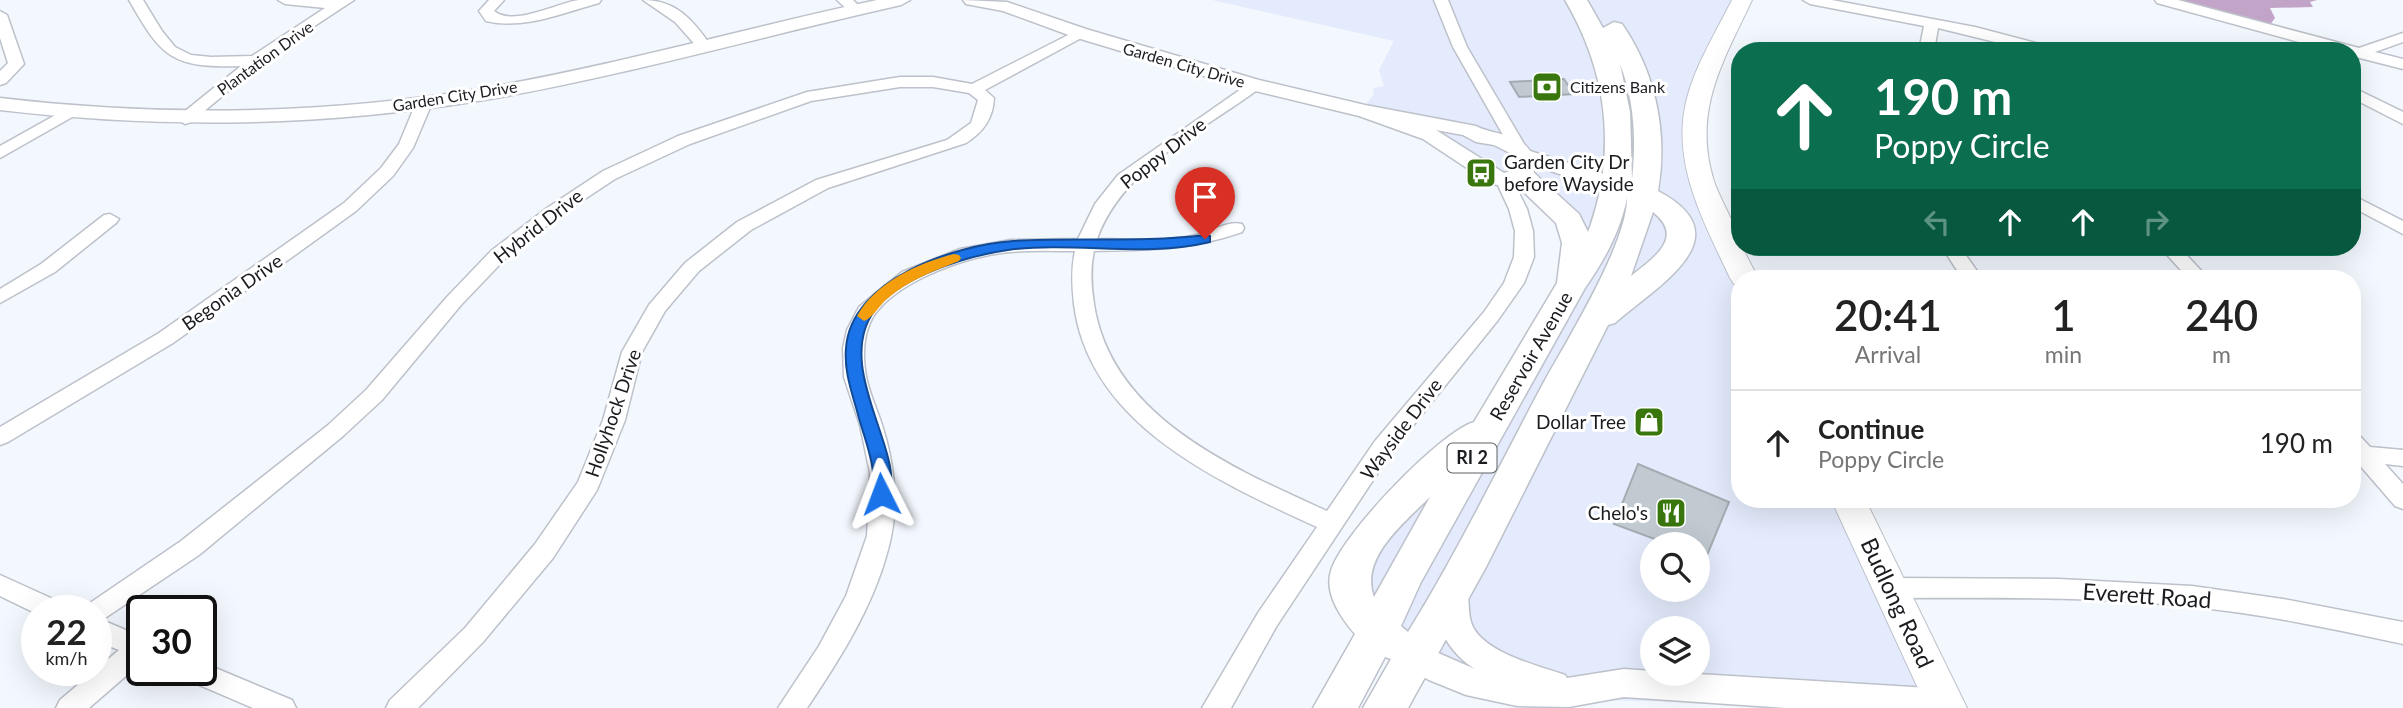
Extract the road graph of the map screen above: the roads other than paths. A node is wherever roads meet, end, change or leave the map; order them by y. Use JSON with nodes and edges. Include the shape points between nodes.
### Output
{"nodes":[{"id":1,"x":136,"y":0,"type":"edge"},
{"id":2,"x":285,"y":0,"type":"edge"},
{"id":3,"x":496,"y":0,"type":"edge"},
{"id":4,"x":594,"y":0,"type":"edge"},
{"id":5,"x":650,"y":0,"type":"edge"},
{"id":6,"x":901,"y":0,"type":"edge"},
{"id":7,"x":972,"y":0,"type":"edge"},
{"id":8,"x":1441,"y":0,"type":"edge"},
{"id":9,"x":1576,"y":0,"type":"edge"},
{"id":10,"x":1597,"y":0,"type":"edge"},
{"id":11,"x":1742,"y":0,"type":"edge"},
{"id":12,"x":1810,"y":0,"type":"edge"},
{"id":13,"x":1886,"y":0,"type":"edge"},
{"id":14,"x":2162,"y":0,"type":"edge"},
{"id":15,"x":343,"y":3,"type":"edge"},
{"id":16,"x":1004,"y":3,"type":"edge"},
{"id":17,"x":850,"y":5,"type":"edge"},
{"id":18,"x":1871,"y":12,"type":"junction"},
{"id":19,"x":0,"y":15,"type":"edge"},
{"id":20,"x":2244,"y":23,"type":"junction"},
{"id":21,"x":1932,"y":24,"type":"junction"},
{"id":22,"x":1080,"y":33,"type":"junction"},
{"id":23,"x":2403,"y":37,"type":"edge"},
{"id":24,"x":1928,"y":42,"type":"edge"},
{"id":25,"x":2016,"y":42,"type":"edge"},
{"id":26,"x":2271,"y":42,"type":"edge"},
{"id":27,"x":2316,"y":42,"type":"edge"},
{"id":28,"x":704,"y":46,"type":"junction"},
{"id":29,"x":2361,"y":50,"type":"edge"},
{"id":30,"x":2361,"y":54,"type":"edge"},
{"id":31,"x":255,"y":61,"type":"junction"},
{"id":32,"x":2403,"y":64,"type":"edge"},
{"id":33,"x":0,"y":80,"type":"edge"},
{"id":34,"x":1254,"y":85,"type":"junction"},
{"id":35,"x":974,"y":89,"type":"junction"},
{"id":36,"x":2361,"y":97,"type":"edge"},
{"id":37,"x":424,"y":103,"type":"junction"},
{"id":38,"x":0,"y":104,"type":"edge"},
{"id":39,"x":1365,"y":111,"type":"junction"},
{"id":40,"x":68,"y":113,"type":"junction"},
{"id":41,"x":1494,"y":114,"type":"junction"},
{"id":42,"x":185,"y":119,"type":"junction"},
{"id":43,"x":2403,"y":119,"type":"edge"},
{"id":44,"x":1450,"y":126,"type":"junction"},
{"id":45,"x":1486,"y":138,"type":"junction"},
{"id":46,"x":0,"y":153,"type":"edge"},
{"id":47,"x":1517,"y":165,"type":"junction"},
{"id":48,"x":1483,"y":167,"type":"junction"},
{"id":49,"x":1629,"y":190,"type":"junction"},
{"id":50,"x":2361,"y":205,"type":"edge"},
{"id":51,"x":110,"y":219,"type":"dead end"},
{"id":52,"x":1235,"y":228,"type":"dead end"},
{"id":53,"x":2403,"y":228,"type":"edge"},
{"id":54,"x":1086,"y":243,"type":"junction"},
{"id":55,"x":1731,"y":250,"type":"edge"},
{"id":56,"x":2177,"y":256,"type":"edge"},
{"id":57,"x":2191,"y":270,"type":"edge"},
{"id":58,"x":1570,"y":287,"type":"junction"},
{"id":59,"x":0,"y":297,"type":"edge"},
{"id":60,"x":1589,"y":329,"type":"junction"},
{"id":61,"x":1497,"y":415,"type":"junction"},
{"id":62,"x":0,"y":437,"type":"edge"},
{"id":63,"x":2361,"y":451,"type":"edge"},
{"id":64,"x":2361,"y":454,"type":"edge"},
{"id":65,"x":2403,"y":458,"type":"edge"},
{"id":66,"x":2403,"y":500,"type":"edge"},
{"id":67,"x":1852,"y":508,"type":"edge"},
{"id":68,"x":1333,"y":524,"type":"junction"},
{"id":69,"x":0,"y":586,"type":"edge"},
{"id":70,"x":1889,"y":588,"type":"junction"},
{"id":71,"x":1452,"y":593,"type":"junction"},
{"id":72,"x":21,"y":596,"type":"edge"},
{"id":73,"x":112,"y":602,"type":"edge"},
{"id":74,"x":1378,"y":631,"type":"junction"},
{"id":75,"x":2403,"y":633,"type":"edge"},
{"id":76,"x":1415,"y":657,"type":"junction"},
{"id":77,"x":126,"y":661,"type":"edge"},
{"id":78,"x":217,"y":680,"type":"edge"},
{"id":79,"x":1581,"y":693,"type":"junction"},
{"id":80,"x":1946,"y":706,"type":"edge"},
{"id":81,"x":70,"y":708,"type":"edge"},
{"id":82,"x":282,"y":708,"type":"edge"},
{"id":83,"x":400,"y":708,"type":"edge"},
{"id":84,"x":792,"y":708,"type":"edge"},
{"id":85,"x":1216,"y":708,"type":"edge"},
{"id":86,"x":1335,"y":708,"type":"edge"},
{"id":87,"x":1385,"y":708,"type":"edge"}],
"edges":[{"from":1,"to":31,"type":"street","via":[[168,48],[178,55]]},
{"from":2,"to":15,"type":"street"},
{"from":3,"to":4,"type":"street","via":[[486,11],[498,20]]},
{"from":5,"to":28,"type":"street","via":[[691,27]]},
{"from":6,"to":17,"type":"street","name":"Garden City Drive"},
{"from":7,"to":16,"type":"street","name":"Garden City Drive"},
{"from":8,"to":41,"type":"street","name":"Wayside Drive"},
{"from":9,"to":49,"type":"main road","number":"RI 2","via":[[1600,41],[1617,94]]},
{"from":10,"to":49,"type":"main road","number":"RI 2","via":[[1628,53],[1648,127],[1648,151]]},
{"from":11,"to":55,"type":"main road","via":[[1702,86],[1694,118],[1695,155],[1707,198]]},
{"from":12,"to":18,"type":"street"},
{"from":13,"to":18,"type":"street"},
{"from":14,"to":20,"type":"street"},
{"from":15,"to":31,"type":"street","name":"Plantation Drive"},
{"from":16,"to":22,"type":"street","name":"Garden City Drive"},
{"from":17,"to":28,"type":"street","name":"Garden City Drive"},
{"from":18,"to":21,"type":"street"},
{"from":19,"to":33,"type":"street","via":[[16,64]]},
{"from":20,"to":26,"type":"street"},
{"from":20,"to":27,"type":"street"},
{"from":21,"to":24,"type":"street"},
{"from":21,"to":25,"type":"street"},
{"from":22,"to":34,"type":"street","name":"Garden City Drive"},
{"from":22,"to":35,"type":"street"},
{"from":23,"to":29,"type":"street"},
{"from":28,"to":37,"type":"street","name":"Garden City Drive"},
{"from":30,"to":32,"type":"street"},
{"from":31,"to":42,"type":"street","name":"Plantation Drive"},
{"from":34,"to":39,"type":"street","name":"Garden City Drive"},
{"from":34,"to":54,"type":"street","name":"Poppy Drive","via":[[1122,182],[1094,222]]},
{"from":35,"to":73,"type":"street","name":"Hybrid Drive","via":[[933,82],[875,83],[807,97],[684,140],[599,181],[498,256],[374,395],[335,431],[190,548]]},
{"from":35,"to":83,"type":"street","name":"Hollyhock Drive","via":[[986,98],[986,112],[971,134],[943,148],[822,184],[744,226],[692,267],[656,309],[632,352],[614,421],[589,484],[544,551],[482,625]]},
{"from":36,"to":43,"type":"street"},
{"from":37,"to":42,"type":"street","name":"Garden City Drive","via":[[311,115]]},
{"from":37,"to":62,"type":"street","name":"Begonia Drive","via":[[407,144],[387,172],[350,206],[166,338]]},
{"from":38,"to":40,"type":"street","name":"Garden City Drive"},
{"from":39,"to":44,"type":"street","name":"Garden City Drive"},
{"from":39,"to":48,"type":"street","name":"Garden City Drive","via":[[1430,135]]},
{"from":40,"to":42,"type":"street","name":"Garden City Drive"},
{"from":40,"to":46,"type":"street"},
{"from":41,"to":44,"type":"street"},
{"from":41,"to":45,"type":"street","via":[[1485,128]]},
{"from":41,"to":47,"type":"street","name":"Wayside Drive","via":[[1514,137]]},
{"from":44,"to":45,"type":"street","name":"Garden City Drive"},
{"from":45,"to":47,"type":"street","name":"Garden City Drive","via":[[1498,139]]},
{"from":45,"to":48,"type":"street","via":[[1478,140]]},
{"from":47,"to":48,"type":"street","name":"Garden City Drive"},
{"from":47,"to":49,"type":"street","name":"Garden City Drive"},
{"from":47,"to":58,"type":"main road","via":[[1569,220],[1577,243]]},
{"from":47,"to":68,"type":"street","name":"Wayside Drive","via":[[1524,257],[1514,283],[1383,447]]},
{"from":49,"to":58,"type":"main road","name":"Reservoir Avenue","number":"RI 2"},
{"from":49,"to":60,"type":"main road","name":"Reservoir Avenue","number":"RI 2","via":[[1638,220]]},
{"from":49,"to":60,"type":"main road","via":[[1664,206],[1677,218],[1682,243],[1664,265]]},
{"from":50,"to":53,"type":"street"},
{"from":51,"to":59,"type":"street","via":[[48,268]]},
{"from":52,"to":54,"type":"street","via":[[1205,239],[1166,244]]},
{"from":54,"to":68,"type":"street","name":"Poppy Drive","via":[[1080,297],[1091,346],[1123,393],[1183,448],[1256,489]]},
{"from":54,"to":84,"type":"street","via":[[967,253],[909,276],[869,307],[853,348],[855,377],[882,473],[878,536],[859,596],[829,654]]},
{"from":56,"to":57,"type":"street"},
{"from":58,"to":61,"type":"main road","name":"Reservoir Avenue","number":"RI 2"},
{"from":60,"to":71,"type":"main road","name":"Reservoir Avenue","number":"RI 2"},
{"from":61,"to":74,"type":"main road","name":"Reservoir Avenue","number":"RI 2","via":[[1402,580]]},
{"from":61,"to":74,"type":"main road","via":[[1400,507],[1352,565],[1349,573],[1357,607]]},
{"from":63,"to":65,"type":"street"},
{"from":64,"to":66,"type":"street"},
{"from":67,"to":70,"type":"main road","name":"Budlong Road"},
{"from":68,"to":85,"type":"street","name":"Wayside Drive","via":[[1267,620]]},
{"from":69,"to":72,"type":"street"},
{"from":70,"to":75,"type":"street","name":"Everett Road","via":[[2162,594],[2287,609]]},
{"from":70,"to":80,"type":"main road","name":"Budlong Road"},
{"from":71,"to":76,"type":"main road","name":"Reservoir Avenue","number":"RI 2"},
{"from":71,"to":79,"type":"street","via":[[1458,630],[1486,659],[1523,676]]},
{"from":74,"to":76,"type":"main road"},
{"from":74,"to":86,"type":"main road","name":"Reservoir Avenue","number":"RI 2"},
{"from":76,"to":79,"type":"street","via":[[1447,673],[1506,691]]},
{"from":76,"to":87,"type":"main road","name":"Reservoir Avenue","number":"RI 2"},
{"from":77,"to":81,"type":"street"},
{"from":78,"to":82,"type":"street"},
{"from":79,"to":80,"type":"street","via":[[1624,683]]}]}
